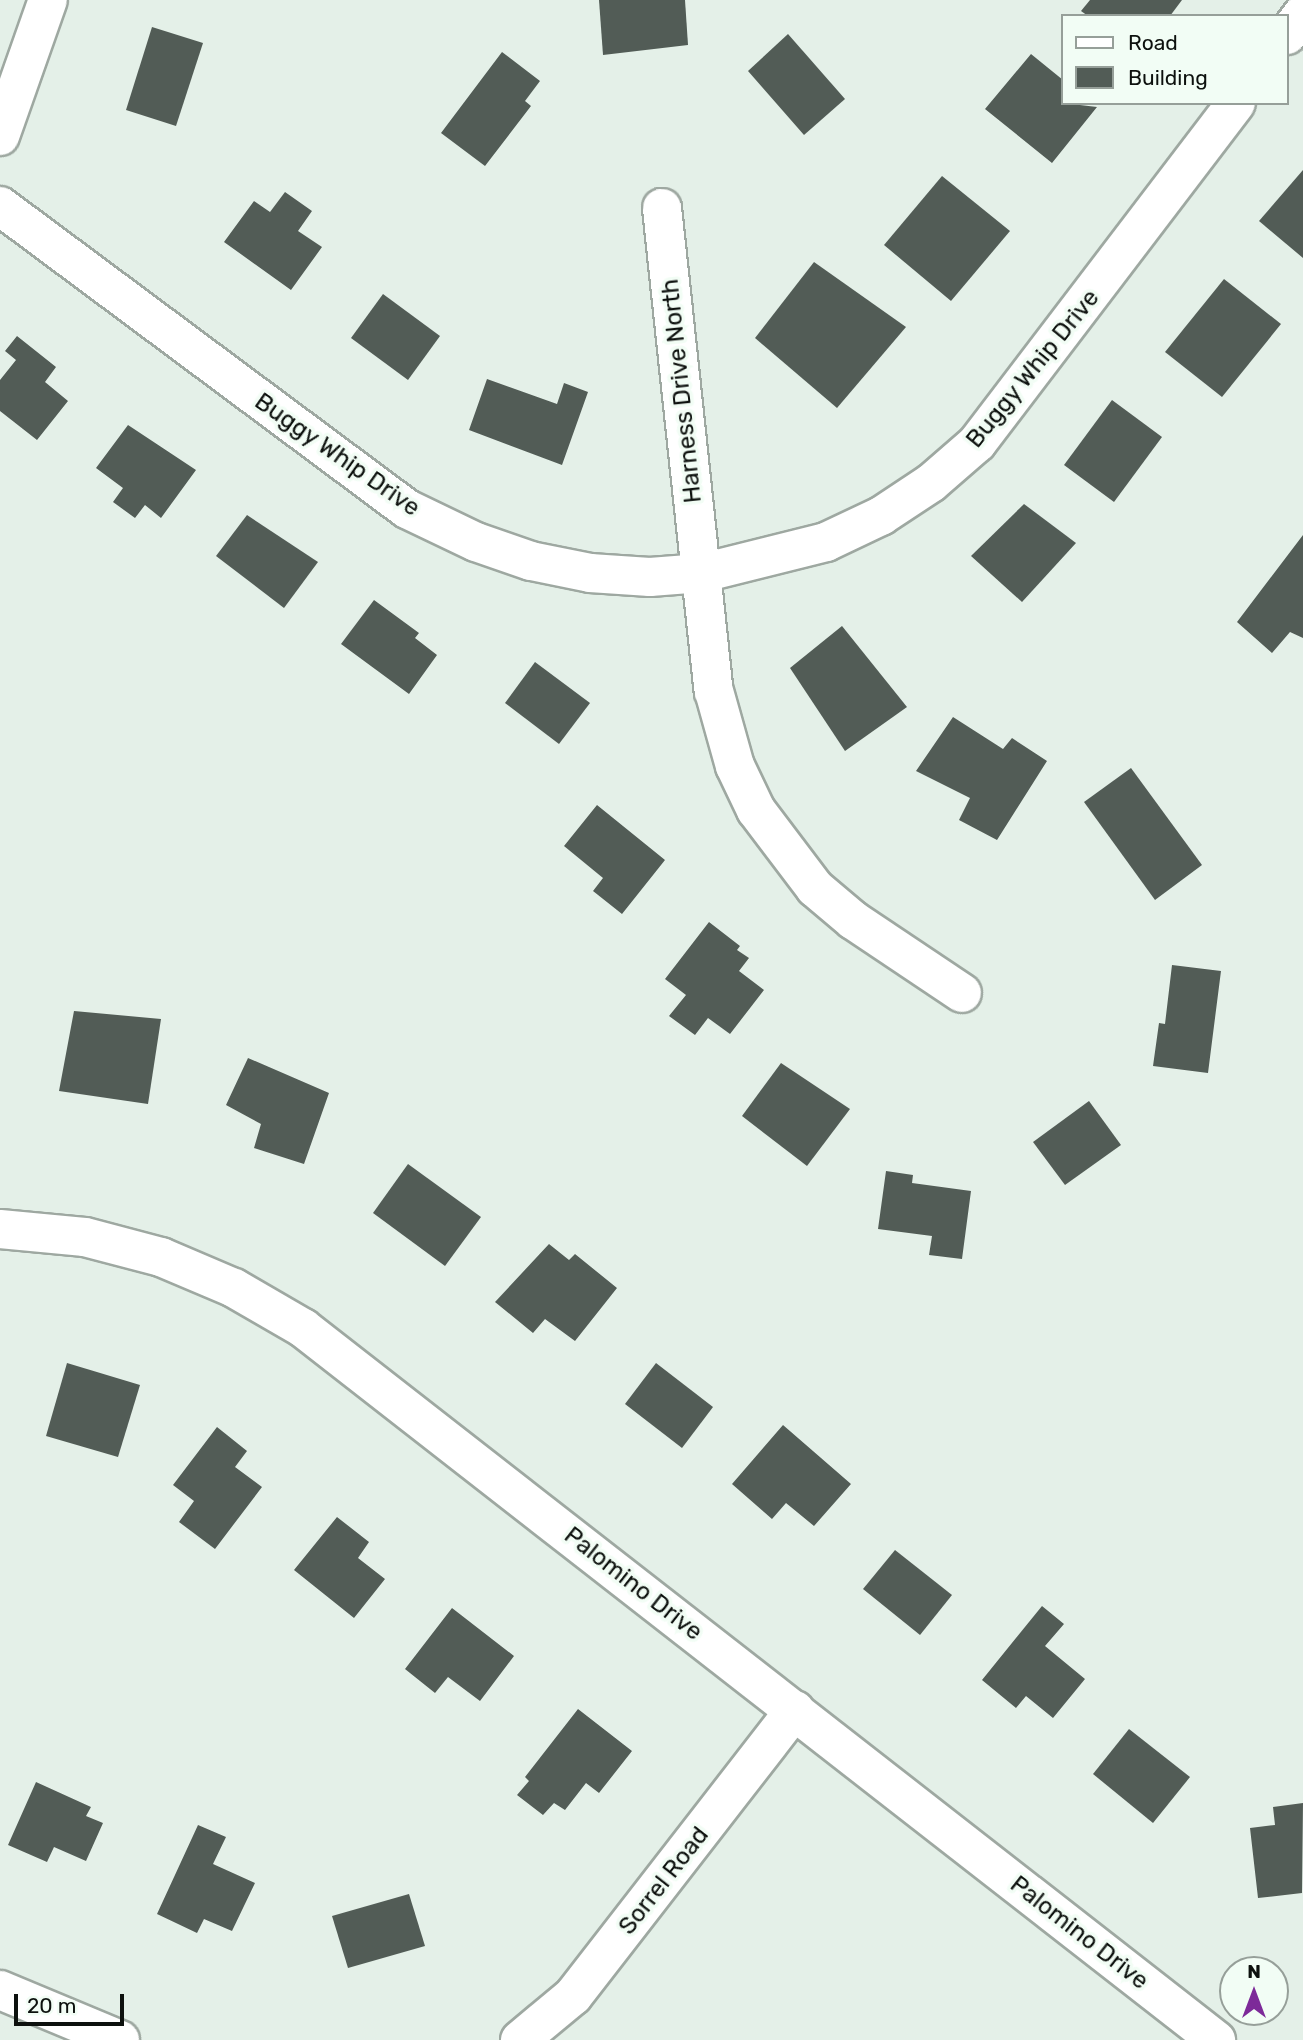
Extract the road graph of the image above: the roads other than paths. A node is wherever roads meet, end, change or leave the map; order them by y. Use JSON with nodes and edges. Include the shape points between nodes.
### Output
{"nodes":[{"id":1,"x":48,"y":0,"type":"edge"},
{"id":2,"x":1303,"y":14,"type":"edge"},
{"id":3,"x":1289,"y":32,"type":"edge"},
{"id":4,"x":1235,"y":105,"type":"edge"},
{"id":5,"x":0,"y":136,"type":"edge"},
{"id":6,"x":0,"y":206,"type":"edge"},
{"id":7,"x":662,"y":208,"type":"dead end"},
{"id":8,"x":702,"y":573,"type":"junction"},
{"id":9,"x":962,"y":993,"type":"dead end"},
{"id":10,"x":0,"y":1229,"type":"edge"},
{"id":11,"x":795,"y":1710,"type":"junction"},
{"id":12,"x":0,"y":1990,"type":"edge"},
{"id":13,"x":120,"y":2040,"type":"edge"},
{"id":14,"x":520,"y":2040,"type":"edge"},
{"id":15,"x":1216,"y":2040,"type":"edge"}],
"edges":[{"from":1,"to":5,"type":"street"},
{"from":2,"to":3,"type":"street"},
{"from":4,"to":8,"type":"street","name":"Buggy Whip Drive","via":[[1016,397],[968,451],[881,516],[826,542]]},
{"from":6,"to":8,"type":"street","name":"Buggy Whip Drive","via":[[407,509],[476,542],[531,561],[590,573],[650,577]]},
{"from":7,"to":8,"type":"street","name":"Harness Drive North"},
{"from":8,"to":9,"type":"street","name":"Harness Drive North","via":[[720,719],[756,810],[815,888],[852,920]]},
{"from":10,"to":11,"type":"street","name":"Palomino Drive","via":[[85,1237],[161,1257],[234,1287],[303,1328]]},
{"from":11,"to":14,"type":"street","name":"Sorrel Road","via":[[573,1996]]},
{"from":11,"to":15,"type":"street","name":"Palomino Drive"},
{"from":12,"to":13,"type":"street"}]}
